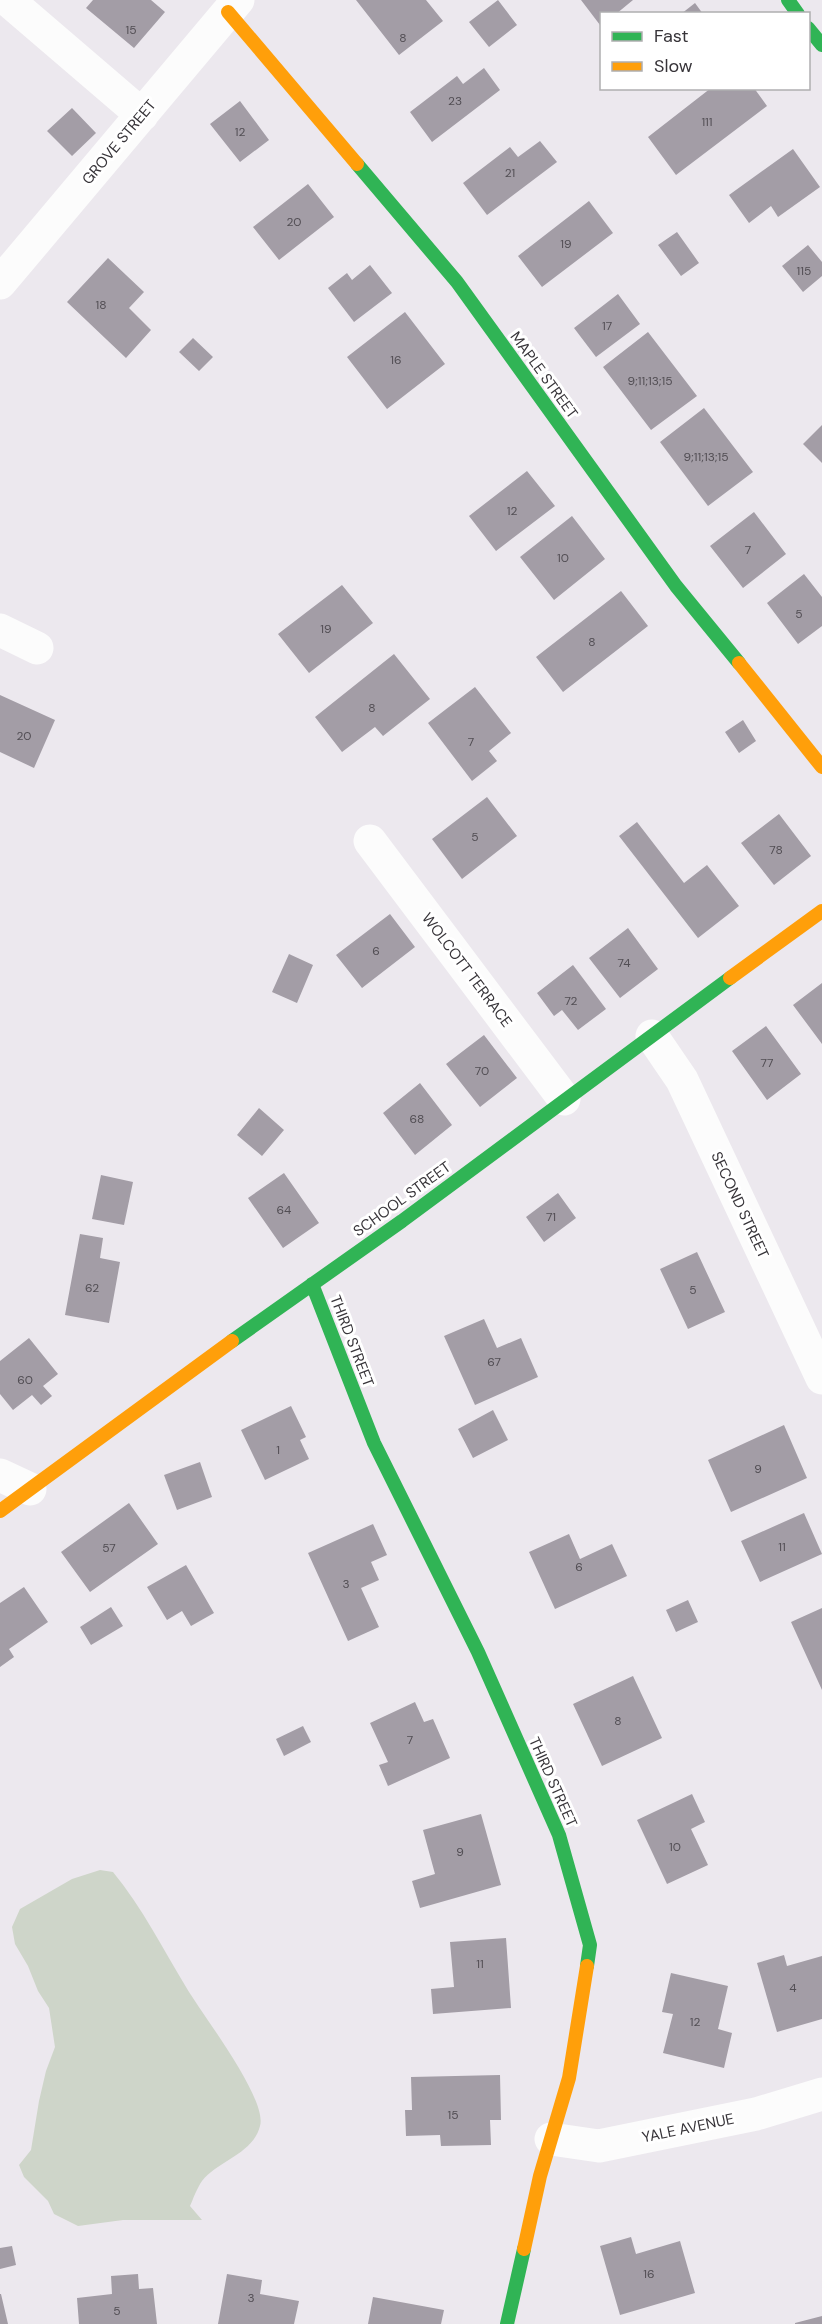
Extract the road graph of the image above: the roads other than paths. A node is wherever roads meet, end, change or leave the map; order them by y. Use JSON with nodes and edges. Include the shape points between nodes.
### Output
{"nodes":[{"id":1,"x":8,"y":0,"type":"edge"},
{"id":2,"x":233,"y":6,"type":"edge"},
{"id":3,"x":810,"y":30,"type":"edge"},
{"id":4,"x":822,"y":45,"type":"edge"},
{"id":5,"x":142,"y":114,"type":"junction"},
{"id":6,"x":0,"y":283,"type":"edge"},
{"id":7,"x":0,"y":630,"type":"edge"},
{"id":8,"x":37,"y":648,"type":"dead end"},
{"id":9,"x":822,"y":767,"type":"edge"},
{"id":10,"x":370,"y":841,"type":"dead end"},
{"id":11,"x":822,"y":911,"type":"edge"},
{"id":12,"x":652,"y":1036,"type":"junction"},
{"id":13,"x":564,"y":1099,"type":"junction"},
{"id":14,"x":312,"y":1284,"type":"junction"},
{"id":15,"x":822,"y":1378,"type":"edge"},
{"id":16,"x":0,"y":1475,"type":"edge"},
{"id":17,"x":30,"y":1489,"type":"junction"},
{"id":18,"x":0,"y":1512,"type":"edge"},
{"id":19,"x":822,"y":2094,"type":"edge"},
{"id":20,"x":551,"y":2139,"type":"junction"},
{"id":21,"x":507,"y":2324,"type":"edge"}],
"edges":[{"from":1,"to":5,"type":"street"},
{"from":2,"to":5,"type":"street","name":"GROVE STREET"},
{"from":2,"to":9,"type":"street","name":"MAPLE STREET","via":[[457,282],[676,586]]},
{"from":3,"to":4,"type":"street"},
{"from":5,"to":6,"type":"street","name":"GROVE STREET"},
{"from":7,"to":8,"type":"street"},
{"from":10,"to":13,"type":"street","name":"WOLCOTT TERRACE"},
{"from":11,"to":12,"type":"street","name":"SCHOOL STREET"},
{"from":12,"to":13,"type":"street","name":"SCHOOL STREET"},
{"from":12,"to":15,"type":"street","name":"SECOND STREET","via":[[682,1080]]},
{"from":13,"to":14,"type":"street","name":"SCHOOL STREET"},
{"from":14,"to":17,"type":"street","name":"SCHOOL STREET"},
{"from":14,"to":20,"type":"street","name":"THIRD STREET","via":[[374,1443],[477,1652],[559,1835],[590,1945],[569,2078]]},
{"from":16,"to":17,"type":"street"},
{"from":17,"to":18,"type":"street","name":"SCHOOL STREET"},
{"from":19,"to":20,"type":"street","name":"YALE AVENUE","via":[[756,2114],[599,2146]]},
{"from":20,"to":21,"type":"street","name":"THIRD STREET"}]}
